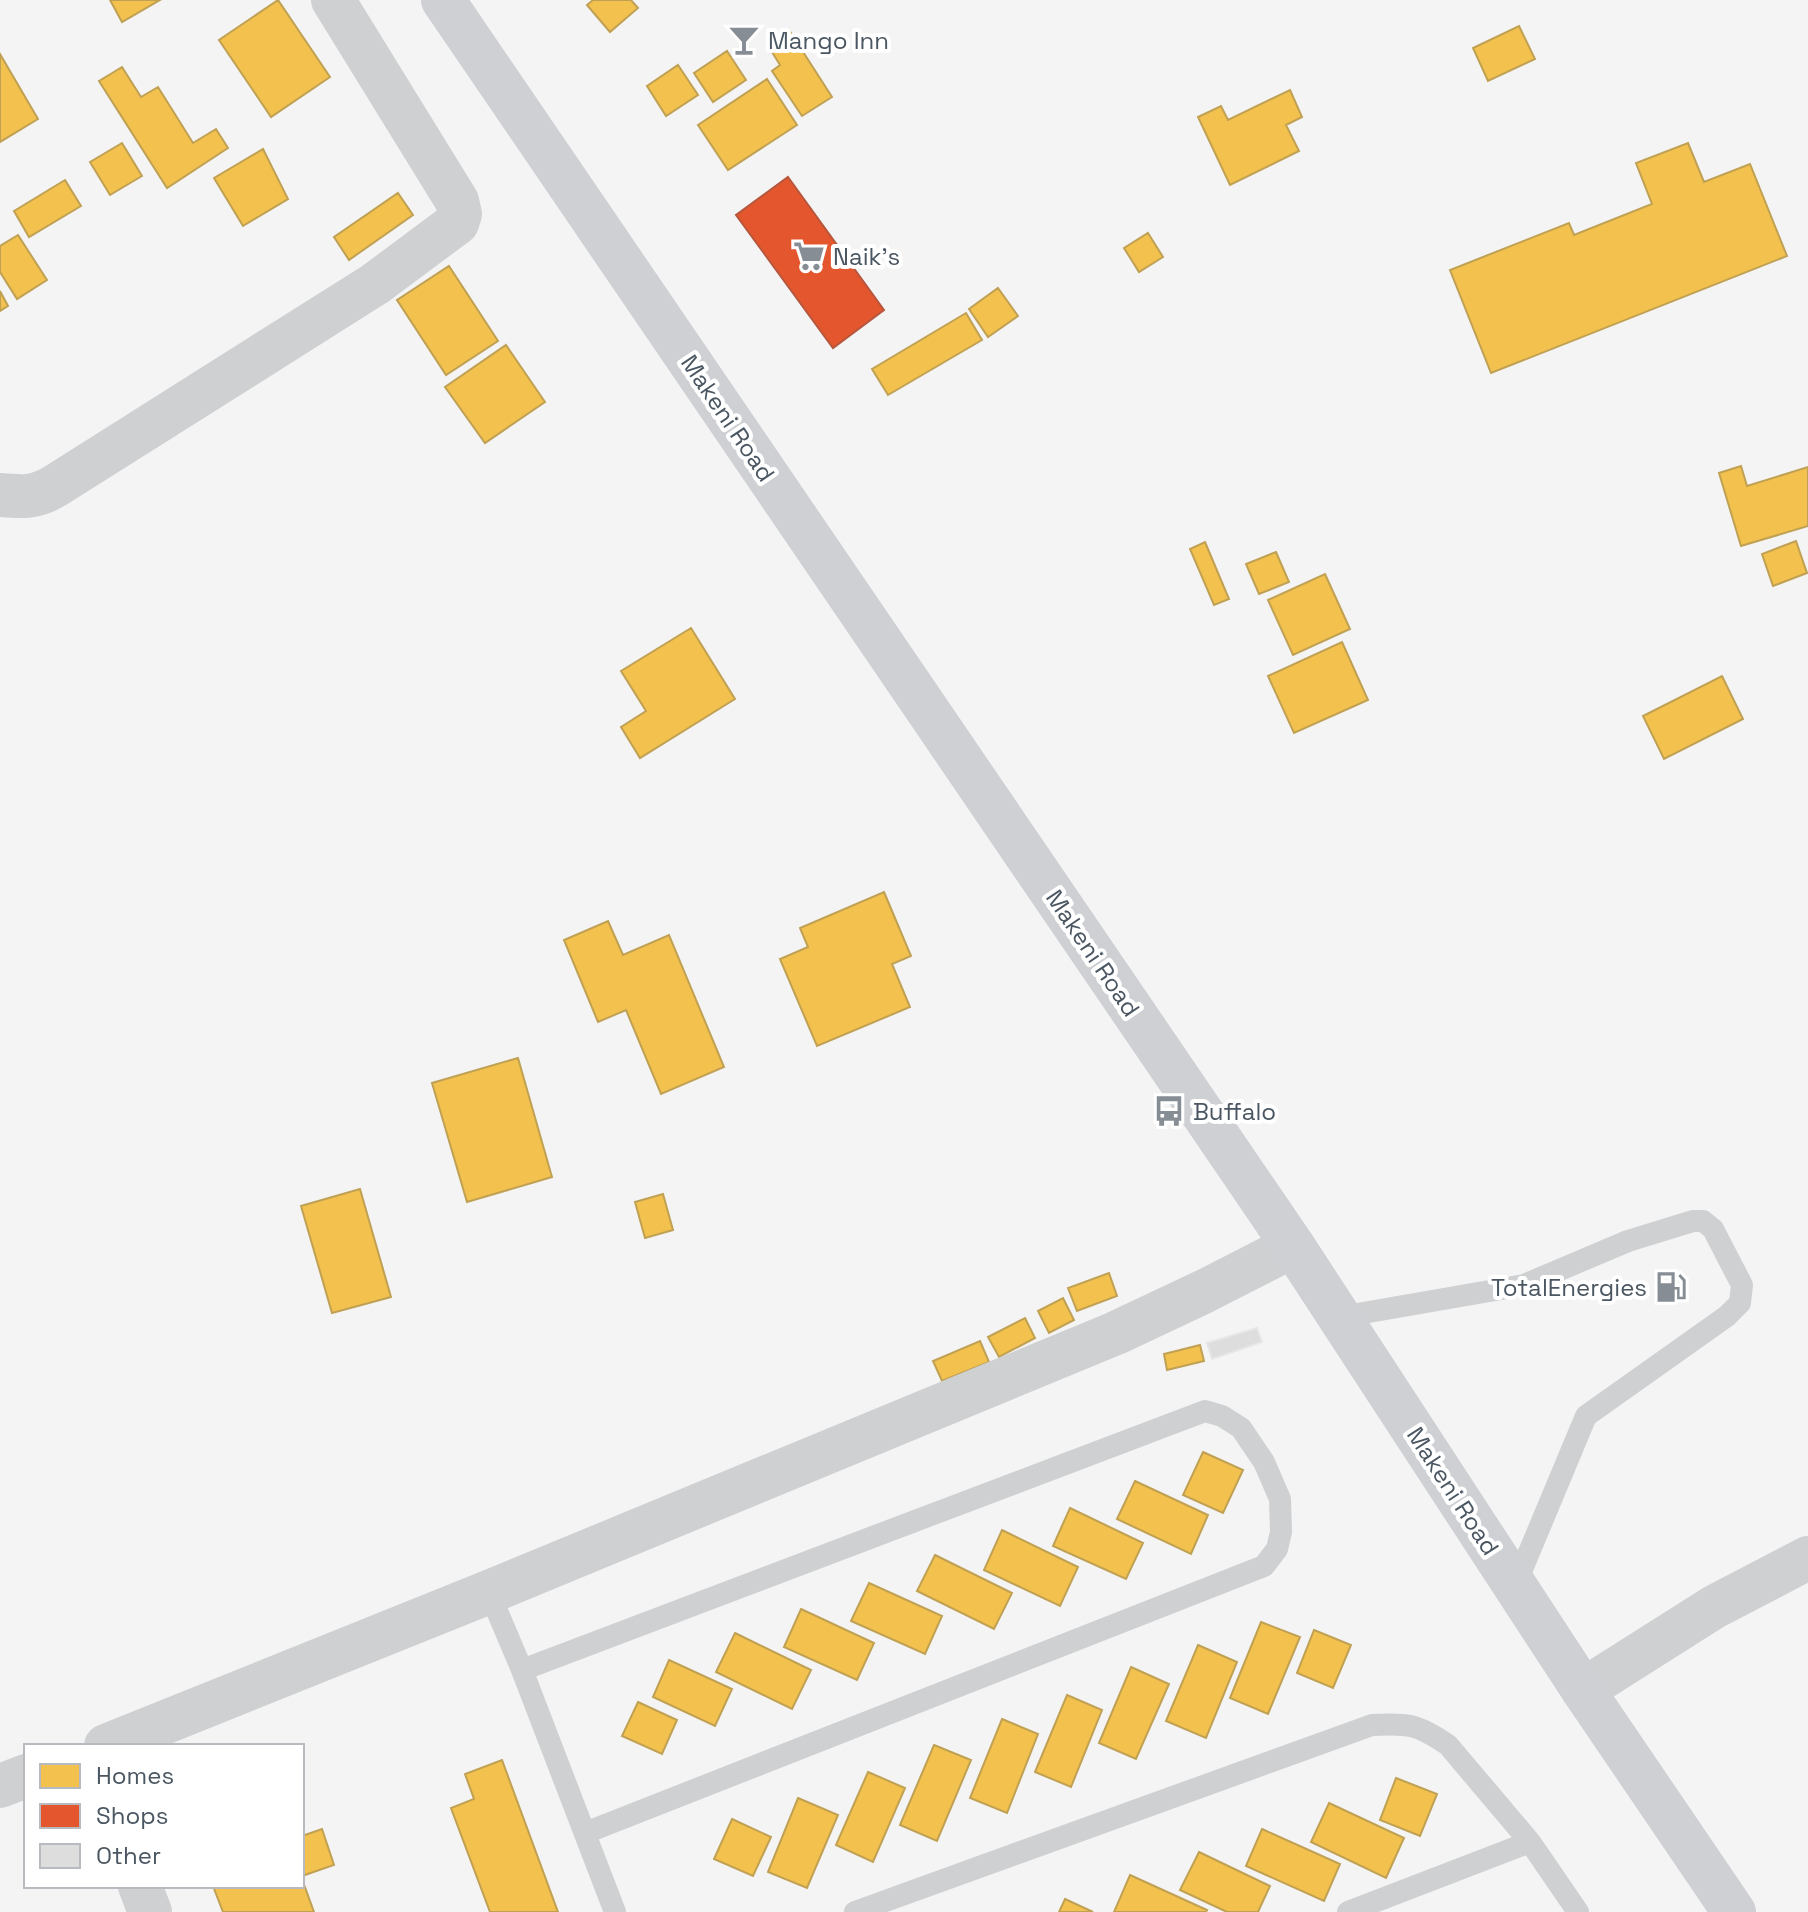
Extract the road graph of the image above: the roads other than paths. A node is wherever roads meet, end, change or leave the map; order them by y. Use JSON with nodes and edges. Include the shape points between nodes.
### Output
{"nodes":[{"id":1,"x":333,"y":0,"type":"edge"},
{"id":2,"x":443,"y":0,"type":"edge"},
{"id":3,"x":0,"y":495,"type":"edge"},
{"id":4,"x":1293,"y":1246,"type":"junction"},
{"id":5,"x":1340,"y":1317,"type":"junction"},
{"id":6,"x":1808,"y":1558,"type":"edge"},
{"id":7,"x":1515,"y":1586,"type":"junction"},
{"id":8,"x":489,"y":1592,"type":"junction"},
{"id":9,"x":522,"y":1670,"type":"junction"},
{"id":10,"x":1583,"y":1690,"type":"junction"},
{"id":11,"x":111,"y":1744,"type":"edge"},
{"id":12,"x":24,"y":1777,"type":"edge"},
{"id":13,"x":0,"y":1786,"type":"edge"},
{"id":14,"x":585,"y":1833,"type":"junction"},
{"id":15,"x":1530,"y":1842,"type":"junction"},
{"id":16,"x":141,"y":1888,"type":"edge"},
{"id":17,"x":150,"y":1912,"type":"edge"},
{"id":18,"x":615,"y":1912,"type":"edge"},
{"id":19,"x":855,"y":1912,"type":"edge"},
{"id":20,"x":1348,"y":1912,"type":"edge"},
{"id":21,"x":1578,"y":1912,"type":"edge"},
{"id":22,"x":1734,"y":1912,"type":"edge"}],
"edges":[{"from":1,"to":3,"type":"street","via":[[457,201],[457,223],[375,284],[42,494]]},
{"from":2,"to":4,"type":"main road","name":"Makeni Road"},
{"from":4,"to":5,"type":"main road","name":"Makeni Road"},
{"from":4,"to":8,"type":"street","via":[[1116,1333]]},
{"from":5,"to":7,"type":"main road","name":"Makeni Road"},
{"from":5,"to":7,"type":"lane","via":[[1524,1285],[1628,1241],[1693,1221],[1713,1229],[1742,1285],[1740,1303],[1586,1416]]},
{"from":6,"to":10,"type":"street","via":[[1714,1607]]},
{"from":7,"to":10,"type":"main road","name":"Makeni Road"},
{"from":8,"to":9,"type":"lane"},
{"from":8,"to":11,"type":"street"},
{"from":9,"to":14,"type":"lane"},
{"from":9,"to":14,"type":"lane","via":[[1205,1411],[1241,1428],[1280,1499],[1277,1549],[1264,1566]]},
{"from":10,"to":22,"type":"main road","name":"Makeni Road"},
{"from":12,"to":13,"type":"street"},
{"from":14,"to":18,"type":"lane"},
{"from":15,"to":19,"type":"lane","via":[[1448,1745],[1414,1725],[1372,1725]]},
{"from":15,"to":20,"type":"lane"},
{"from":15,"to":21,"type":"lane"},
{"from":16,"to":17,"type":"street"}]}
